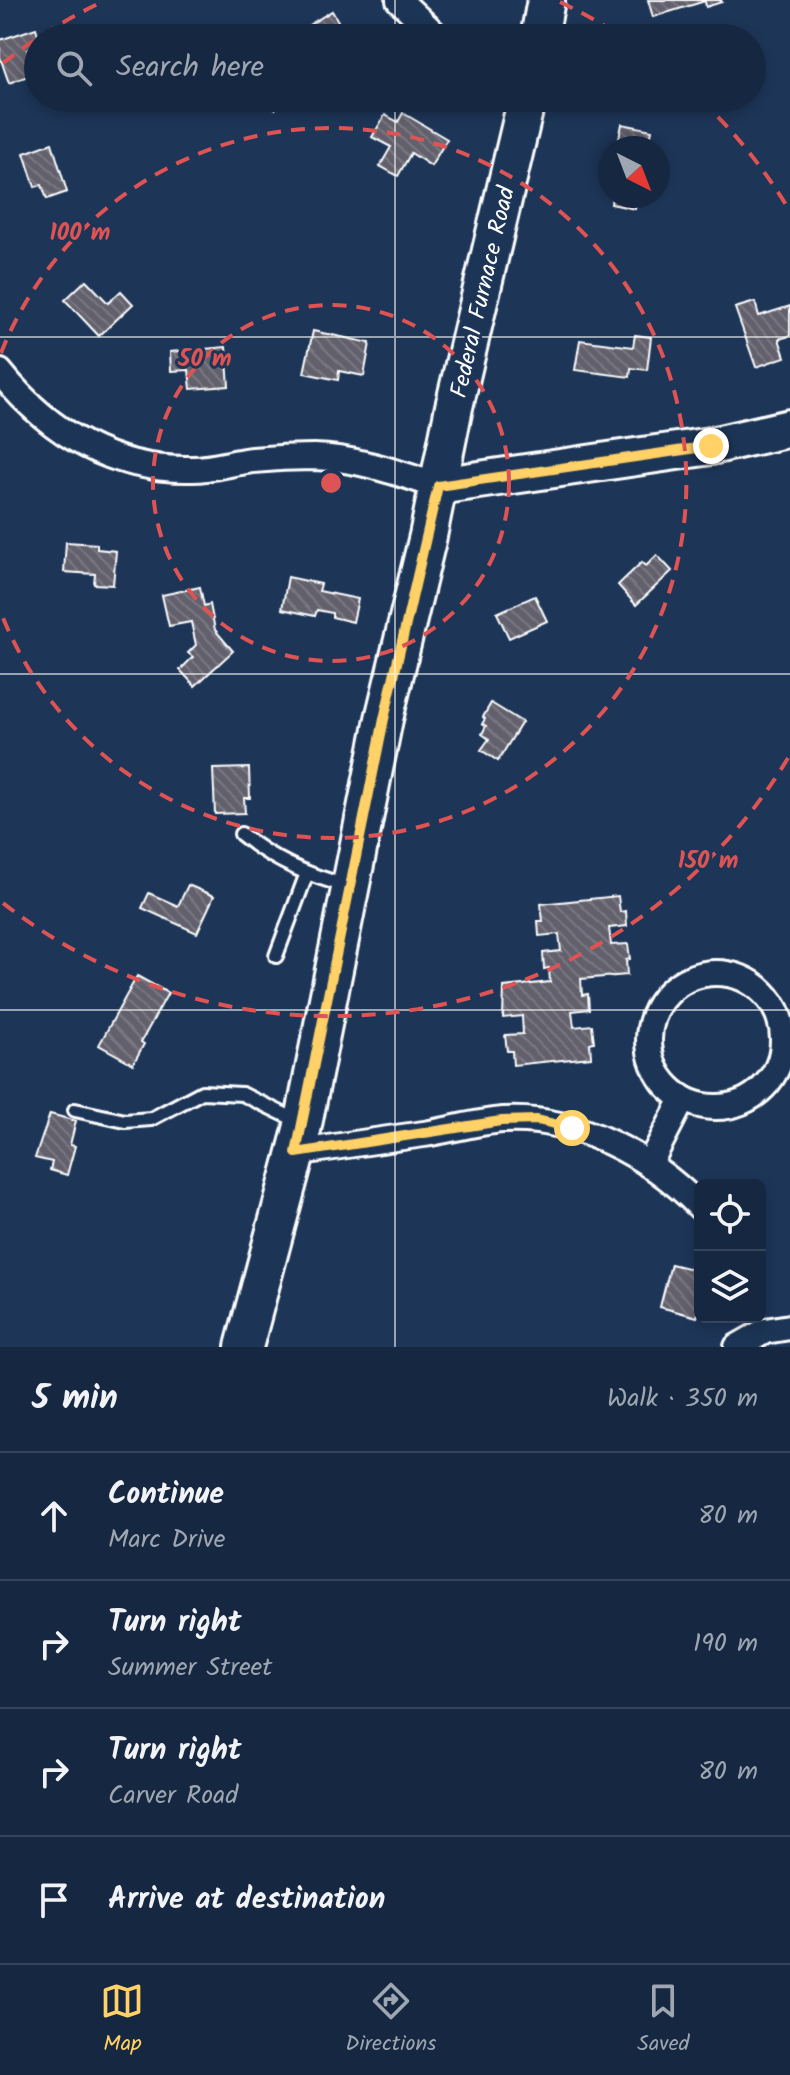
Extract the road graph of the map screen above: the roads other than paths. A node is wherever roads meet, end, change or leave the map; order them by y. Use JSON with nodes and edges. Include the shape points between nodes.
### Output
{"nodes":[{"id":1,"x":399,"y":0,"type":"edge"},
{"id":2,"x":546,"y":0,"type":"edge"},
{"id":3,"x":424,"y":24,"type":"edge"},
{"id":4,"x":542,"y":24,"type":"edge"},
{"id":5,"x":520,"y":112,"type":"edge"},
{"id":6,"x":0,"y":372,"type":"edge"},
{"id":7,"x":790,"y":428,"type":"edge"},
{"id":8,"x":438,"y":486,"type":"junction"},
{"id":9,"x":241,"y":834,"type":"dead end"},
{"id":10,"x":307,"y":873,"type":"junction"},
{"id":11,"x":351,"y":887,"type":"junction"},
{"id":12,"x":276,"y":956,"type":"dead end"},
{"id":13,"x":683,"y":1099,"type":"junction"},
{"id":14,"x":75,"y":1110,"type":"dead end"},
{"id":15,"x":300,"y":1138,"type":"junction"},
{"id":16,"x":649,"y":1165,"type":"junction"},
{"id":17,"x":694,"y":1201,"type":"edge"},
{"id":18,"x":790,"y":1327,"type":"edge"},
{"id":19,"x":766,"y":1332,"type":"edge"},
{"id":20,"x":244,"y":1347,"type":"edge"},
{"id":21,"x":737,"y":1347,"type":"edge"}],
"edges":[{"from":1,"to":3,"type":"street"},
{"from":2,"to":4,"type":"main road"},
{"from":5,"to":8,"type":"main road","name":"Federal Furnace Road"},
{"from":6,"to":8,"type":"street","via":[[51,425],[77,441],[147,466],[194,469],[316,457],[366,463]]},
{"from":7,"to":8,"type":"main road","via":[[711,446]]},
{"from":8,"to":11,"type":"main road","name":"Federal Furnace Road"},
{"from":9,"to":10,"type":"lane"},
{"from":10,"to":11,"type":"lane"},
{"from":10,"to":12,"type":"lane"},
{"from":11,"to":15,"type":"main road","name":"Federal Furnace Road"},
{"from":13,"to":13,"type":"street","via":[[652,1062],[650,1029],[662,999],[704,974],[736,976],[751,983],[779,1016],[783,1043],[776,1069],[760,1091],[736,1104],[709,1107]]},
{"from":13,"to":16,"type":"street"},
{"from":14,"to":15,"type":"lane","via":[[125,1121],[151,1119],[202,1092],[242,1094]]},
{"from":15,"to":16,"type":"street","via":[[537,1120],[606,1141]]},
{"from":15,"to":20,"type":"main road","name":"Federal Furnace Road"},
{"from":16,"to":17,"type":"street"},
{"from":18,"to":19,"type":"street"},
{"from":19,"to":21,"type":"street"}]}
